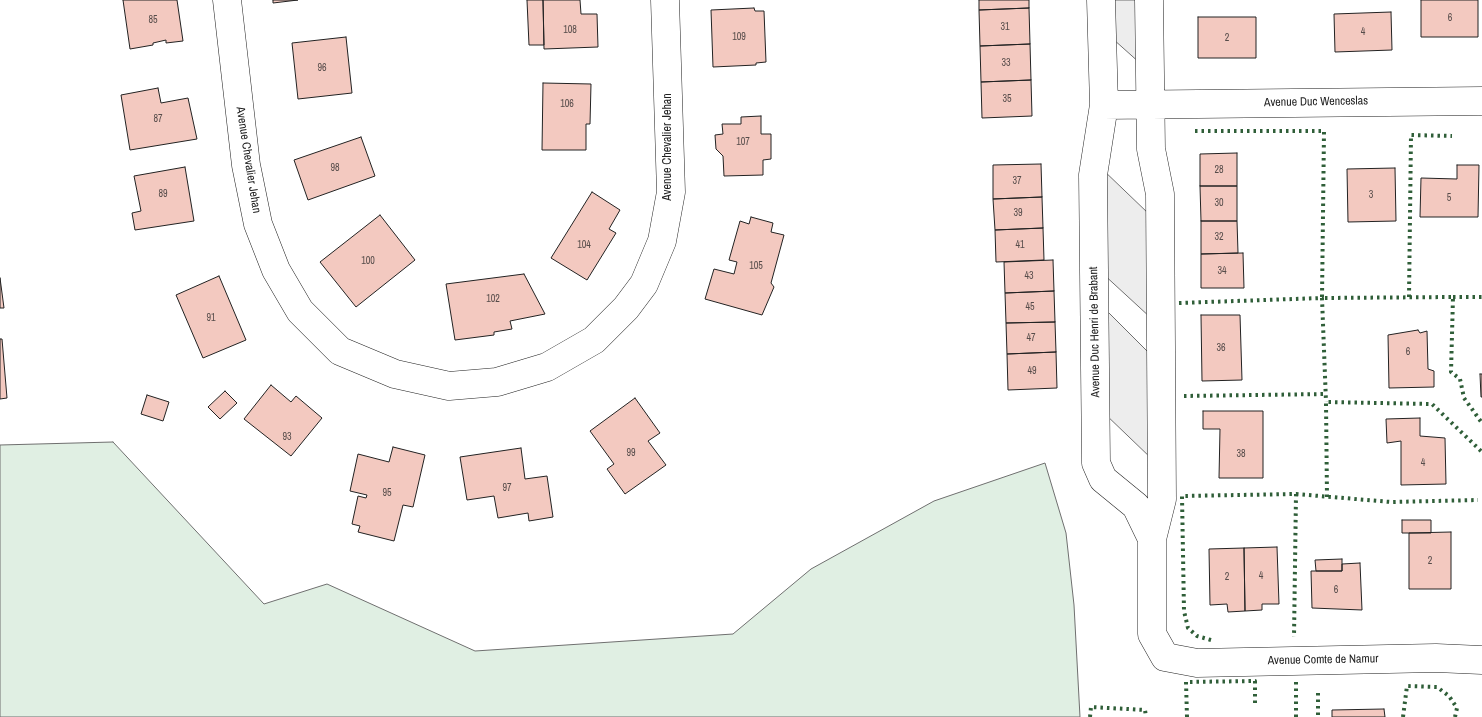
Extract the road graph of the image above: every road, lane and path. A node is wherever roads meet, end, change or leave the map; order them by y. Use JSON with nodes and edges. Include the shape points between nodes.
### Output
{"nodes":[{"id":1,"x":226,"y":0,"type":"edge"},
{"id":2,"x":665,"y":0,"type":"edge"},
{"id":3,"x":1102,"y":0,"type":"edge"},
{"id":4,"x":1149,"y":0,"type":"edge"},
{"id":5,"x":1482,"y":101,"type":"edge"},
{"id":6,"x":1150,"y":104,"type":"junction"},
{"id":7,"x":1104,"y":106,"type":"junction"},
{"id":8,"x":1152,"y":539,"type":"junction"},
{"id":9,"x":1165,"y":657,"type":"joint"},
{"id":10,"x":1482,"y":660,"type":"edge"}],
"edges":[{"from":1,"to":2,"type":"street","name":"Avenue Chevalier Jehan","via":[[246,165],[258,224],[276,270],[300,311],[340,351],[395,374],[449,386],[497,382],[547,368],[594,340],[626,308],[644,284],[662,241],[671,192]]},
{"from":3,"to":7,"type":"street","name":"Avenue Duc Henri de Brabant"},
{"from":4,"to":6,"type":"street","name":"Avenue Duc Henri de Brabant"},
{"from":5,"to":6,"type":"street","name":"Avenue Duc Wenceslas"},
{"from":6,"to":7,"type":"street"},
{"from":6,"to":8,"type":"street","name":"Avenue Duc Henri de Brabant","via":[[1151,149],[1160,194],[1162,499]]},
{"from":7,"to":8,"type":"street","name":"Avenue Duc Henri de Brabant","via":[[1093,175],[1096,463],[1103,479],[1136,506]]},
{"from":8,"to":9,"type":"street","name":"Avenue Duc Henri de Brabant","via":[[1152,634]]},
{"from":9,"to":10,"type":"street","name":"Avenue Comte de Namur","via":[[1197,663]]}]}
